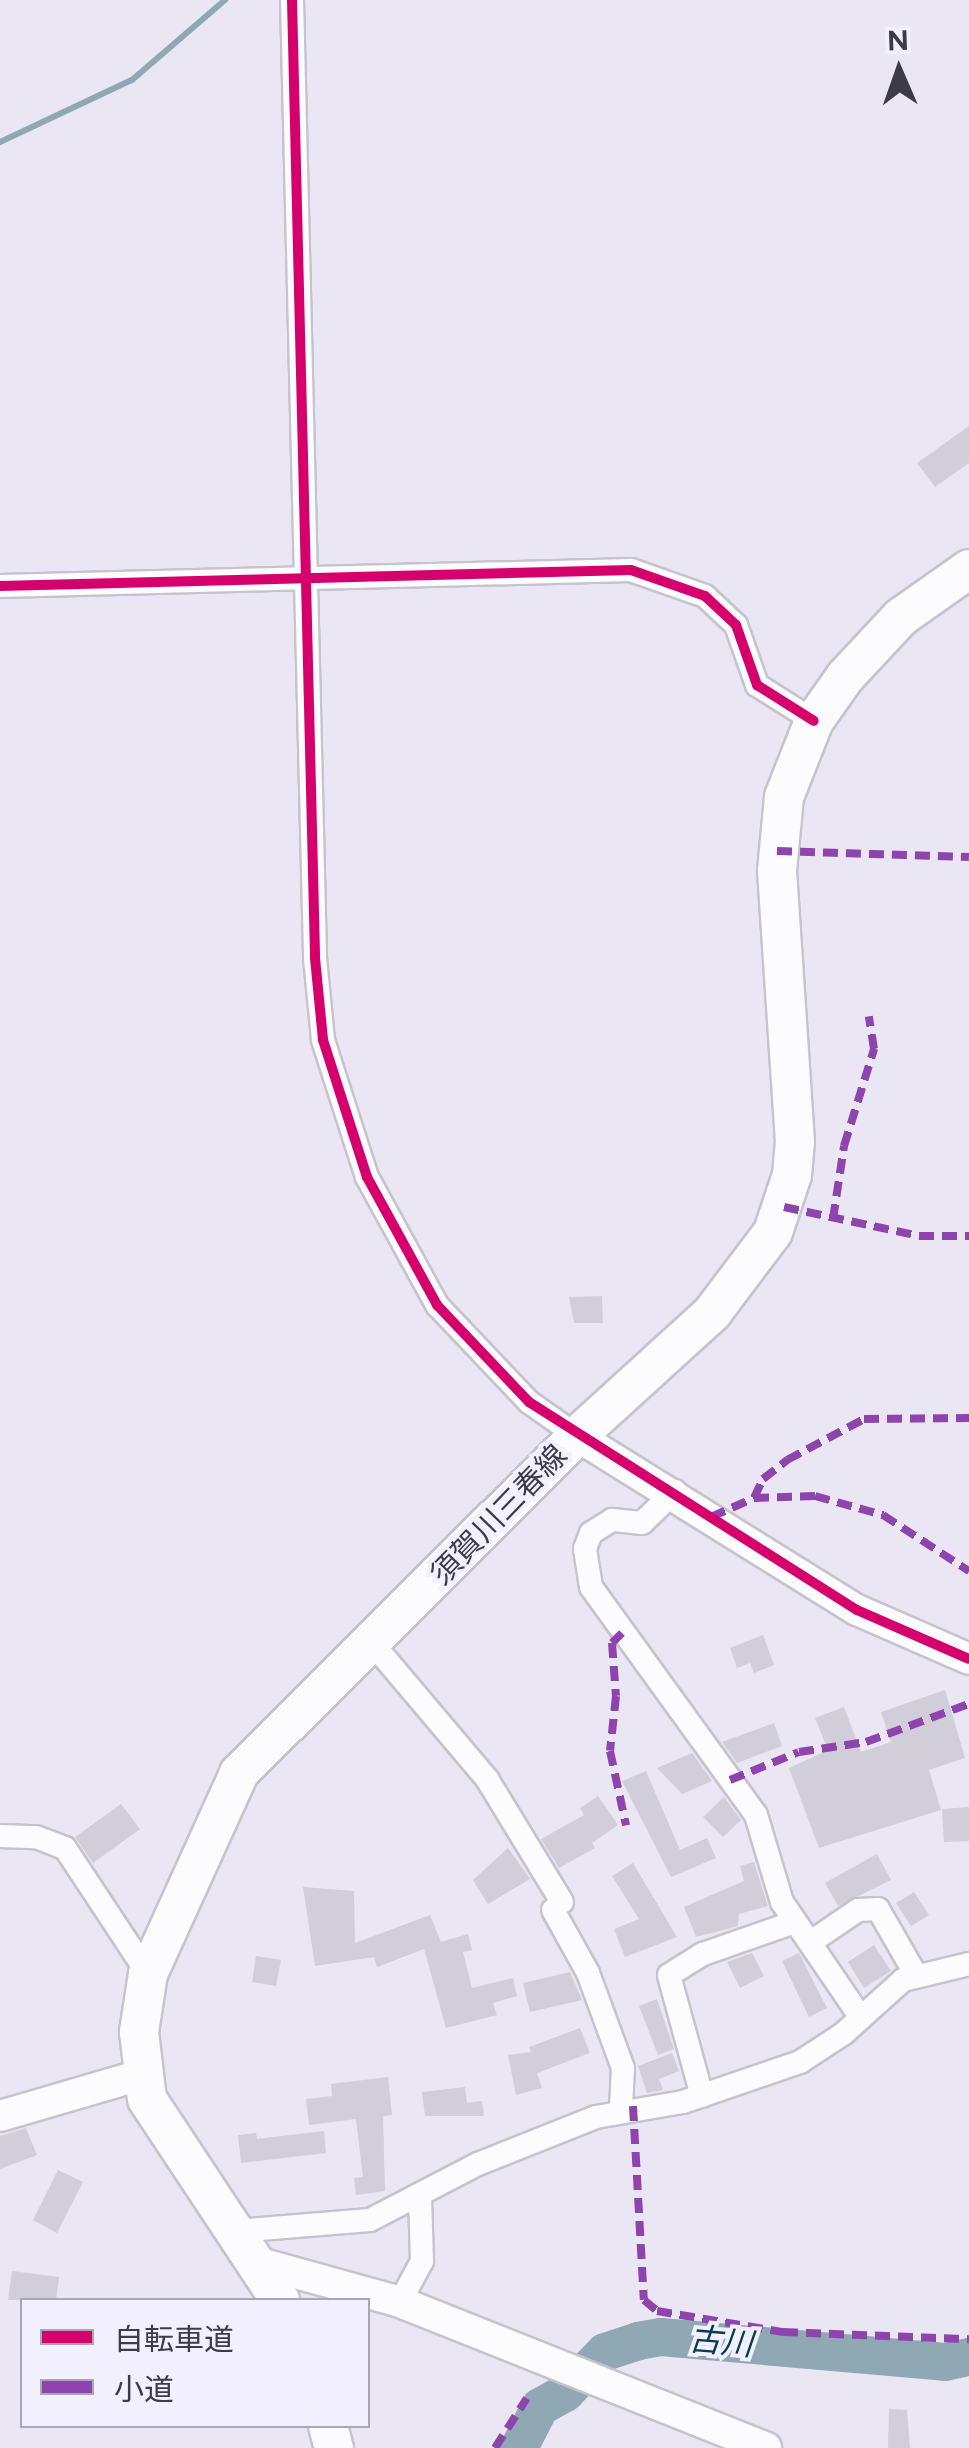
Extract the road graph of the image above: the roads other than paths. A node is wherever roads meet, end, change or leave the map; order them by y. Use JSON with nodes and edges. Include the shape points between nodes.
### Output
{"nodes":[{"id":1,"x":292,"y":0,"type":"edge"},
{"id":2,"x":969,"y":569,"type":"edge"},
{"id":3,"x":304,"y":579,"type":"junction"},
{"id":4,"x":0,"y":586,"type":"edge"},
{"id":5,"x":814,"y":721,"type":"junction"},
{"id":6,"x":577,"y":1436,"type":"junction"},
{"id":7,"x":675,"y":1491,"type":"junction"},
{"id":8,"x":373,"y":1644,"type":"junction"},
{"id":9,"x":969,"y":1659,"type":"edge"},
{"id":10,"x":0,"y":1836,"type":"edge"},
{"id":11,"x":795,"y":1922,"type":"junction"},
{"id":12,"x":811,"y":1942,"type":"junction"},
{"id":13,"x":969,"y":1964,"type":"edge"},
{"id":14,"x":148,"y":1974,"type":"junction"},
{"id":15,"x":916,"y":1976,"type":"junction"},
{"id":16,"x":861,"y":2018,"type":"junction"},
{"id":17,"x":140,"y":2075,"type":"junction"},
{"id":18,"x":702,"y":2096,"type":"junction"},
{"id":19,"x":622,"y":2108,"type":"junction"},
{"id":20,"x":0,"y":2116,"type":"edge"},
{"id":21,"x":420,"y":2198,"type":"junction"},
{"id":22,"x":246,"y":2246,"type":"junction"},
{"id":23,"x":279,"y":2298,"type":"edge"},
{"id":24,"x":400,"y":2302,"type":"junction"},
{"id":25,"x":766,"y":2448,"type":"edge"}],
"edges":[{"from":1,"to":3,"type":"street"},
{"from":2,"to":5,"type":"main road","name":"須賀川三春線","via":[[870,647]]},
{"from":3,"to":4,"type":"street"},
{"from":3,"to":5,"type":"street","via":[[632,570],[658,577],[705,596],[736,625],[756,686]]},
{"from":3,"to":6,"type":"street","via":[[314,958],[334,1086],[388,1222],[437,1304],[529,1402]]},
{"from":5,"to":6,"type":"main road","name":"須賀川三春線","via":[[784,797],[777,851],[795,1142],[784,1207],[738,1285]]},
{"from":6,"to":7,"type":"street"},
{"from":6,"to":8,"type":"main road","name":"須賀川三春線"},
{"from":7,"to":9,"type":"street","via":[[857,1610]]},
{"from":7,"to":11,"type":"street","via":[[642,1523],[612,1520],[591,1534],[585,1549],[592,1587],[756,1815]]},
{"from":8,"to":14,"type":"main road","name":"須賀川三春線","via":[[239,1773]]},
{"from":8,"to":19,"type":"street","via":[[487,1779],[558,1906],[623,2068]]},
{"from":10,"to":14,"type":"street","via":[[36,1837],[65,1848]]},
{"from":11,"to":12,"type":"street"},
{"from":11,"to":18,"type":"street","via":[[679,1964],[669,1975]]},
{"from":12,"to":15,"type":"street","via":[[858,1910],[878,1910]]},
{"from":12,"to":16,"type":"street"},
{"from":13,"to":15,"type":"street"},
{"from":14,"to":17,"type":"main road","name":"須賀川三春線"},
{"from":15,"to":16,"type":"street"},
{"from":16,"to":18,"type":"street","via":[[800,2062]]},
{"from":17,"to":20,"type":"street"},
{"from":17,"to":22,"type":"main road","name":"須賀川三春線","via":[[158,2122]]},
{"from":18,"to":19,"type":"street"},
{"from":19,"to":21,"type":"street","via":[[478,2164]]},
{"from":21,"to":22,"type":"street","via":[[344,2225]]},
{"from":21,"to":24,"type":"street","via":[[422,2261]]},
{"from":22,"to":23,"type":"main road","name":"須賀川三春線"},
{"from":22,"to":24,"type":"street"},
{"from":24,"to":25,"type":"street"}]}
